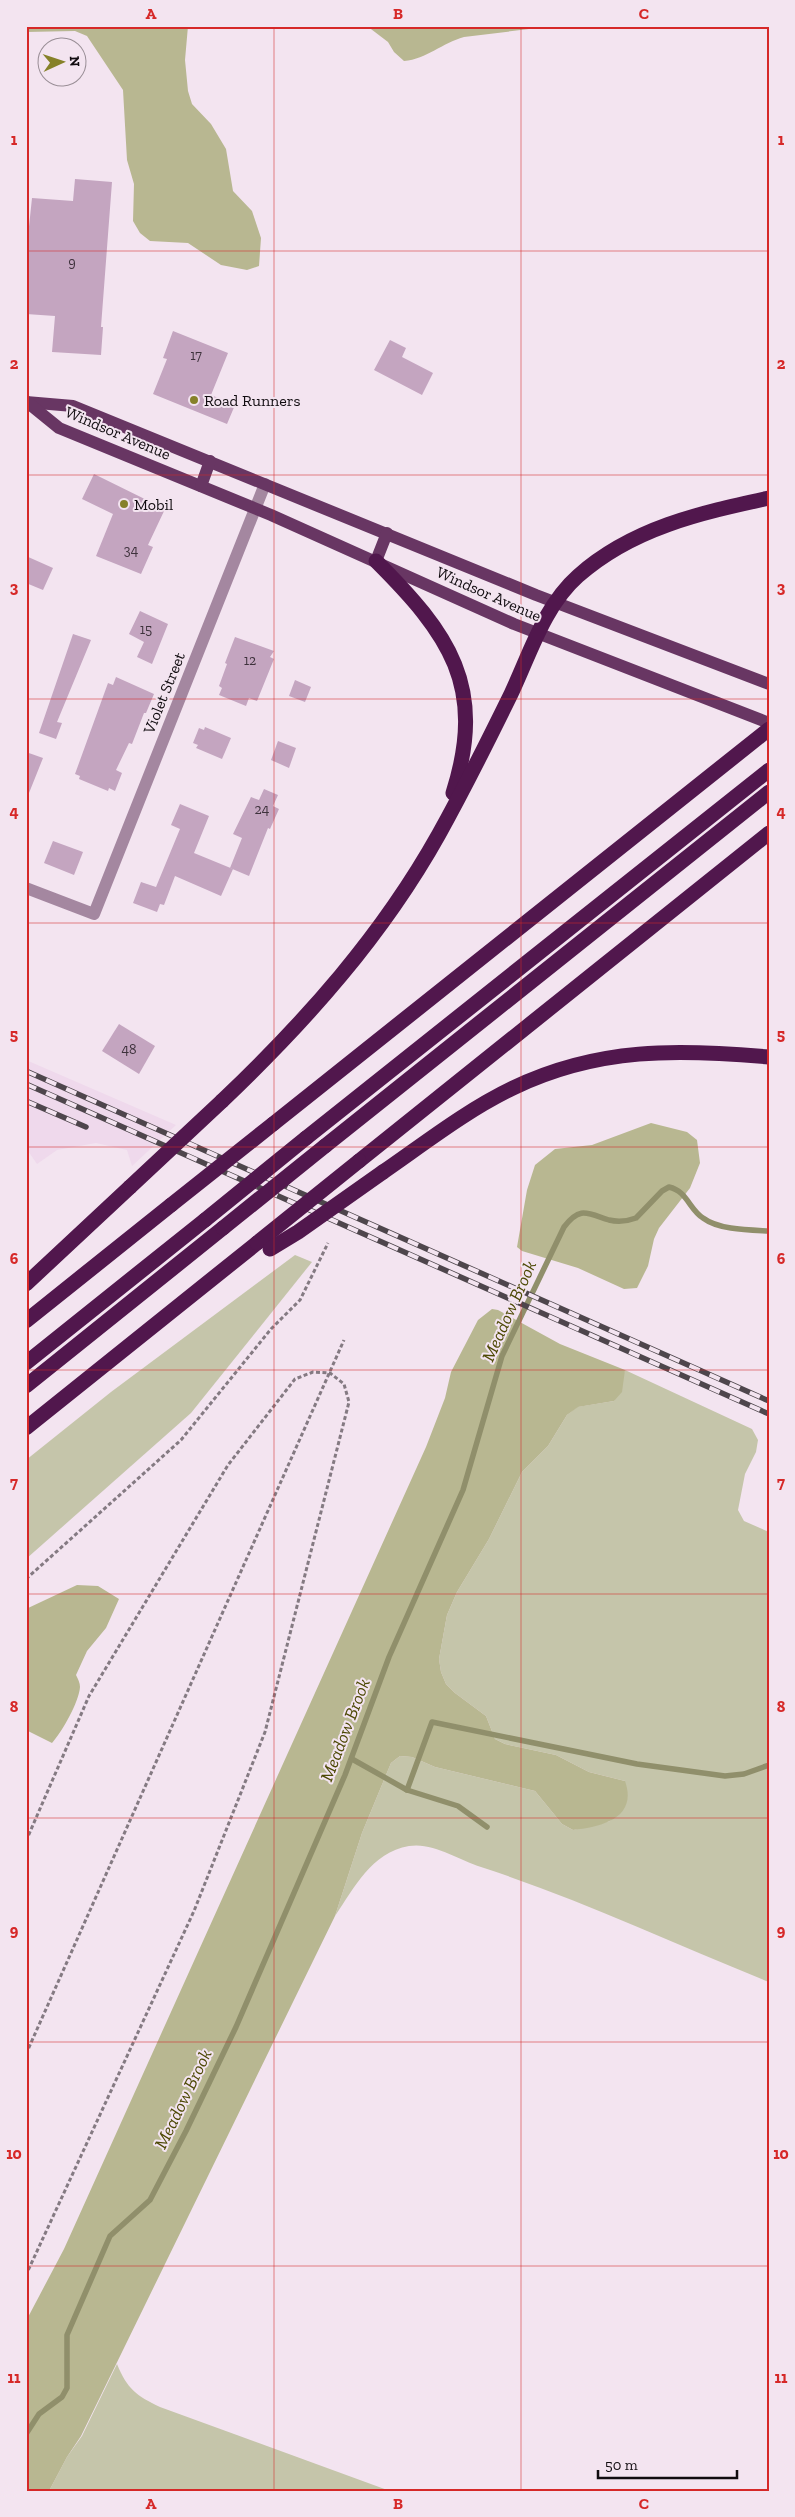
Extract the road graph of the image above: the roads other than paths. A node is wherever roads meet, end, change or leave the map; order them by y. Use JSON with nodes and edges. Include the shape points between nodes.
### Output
{"nodes":[{"id":1,"x":26,"y":402,"type":"edge"},
{"id":2,"x":210,"y":461,"type":"junction"},
{"id":3,"x":265,"y":484,"type":"junction"},
{"id":4,"x":202,"y":486,"type":"junction"},
{"id":5,"x":769,"y":498,"type":"edge"},
{"id":6,"x":255,"y":508,"type":"junction"},
{"id":7,"x":387,"y":534,"type":"junction"},
{"id":8,"x":376,"y":561,"type":"junction"},
{"id":9,"x":555,"y":602,"type":"junction"},
{"id":10,"x":538,"y":634,"type":"junction"},
{"id":11,"x":769,"y":684,"type":"edge"},
{"id":12,"x":769,"y":722,"type":"edge"},
{"id":13,"x":769,"y":729,"type":"edge"},
{"id":14,"x":769,"y":770,"type":"edge"},
{"id":15,"x":769,"y":792,"type":"edge"},
{"id":16,"x":440,"y":833,"type":"junction"},
{"id":17,"x":769,"y":833,"type":"edge"},
{"id":18,"x":26,"y":888,"type":"edge"},
{"id":19,"x":769,"y":1057,"type":"edge"},
{"id":20,"x":264,"y":1246,"type":"junction"},
{"id":21,"x":26,"y":1284,"type":"edge"},
{"id":22,"x":26,"y":1321,"type":"edge"},
{"id":23,"x":26,"y":1363,"type":"edge"},
{"id":24,"x":26,"y":1386,"type":"edge"},
{"id":25,"x":26,"y":1428,"type":"edge"}],
"edges":[{"from":1,"to":2,"type":"main road","name":"Windsor Avenue","via":[[73,406]]},
{"from":1,"to":4,"type":"main road","name":"Windsor Avenue","via":[[59,428]]},
{"from":2,"to":3,"type":"main road","name":"Windsor Avenue"},
{"from":2,"to":4,"type":"main road"},
{"from":3,"to":6,"type":"street","name":"Violet Street"},
{"from":3,"to":7,"type":"main road","name":"Windsor Avenue"},
{"from":4,"to":6,"type":"main road","name":"Windsor Avenue"},
{"from":5,"to":9,"type":"highway","via":[[699,514],[649,531],[594,564],[566,587]]},
{"from":6,"to":8,"type":"main road","name":"Windsor Avenue"},
{"from":6,"to":18,"type":"street","name":"Violet Street","via":[[94,914]]},
{"from":7,"to":8,"type":"main road"},
{"from":7,"to":9,"type":"main road","name":"Windsor Avenue"},
{"from":8,"to":10,"type":"main road","name":"Windsor Avenue"},
{"from":8,"to":16,"type":"highway","via":[[438,630],[454,658],[462,686],[465,746]]},
{"from":9,"to":10,"type":"highway"},
{"from":9,"to":11,"type":"main road","name":"Windsor Avenue"},
{"from":10,"to":12,"type":"main road","name":"Windsor Avenue"},
{"from":10,"to":16,"type":"highway"},
{"from":13,"to":22,"type":"highway","bridge":true},
{"from":14,"to":23,"type":"highway","bridge":true},
{"from":15,"to":24,"type":"highway","bridge":true},
{"from":16,"to":21,"type":"highway","bridge":true,"via":[[397,904],[348,968],[292,1032]]},
{"from":17,"to":20,"type":"highway","bridge":true,"via":[[359,1162]]},
{"from":19,"to":20,"type":"highway","bridge":true,"via":[[652,1052],[606,1057],[537,1077],[491,1099],[298,1232]]},
{"from":20,"to":25,"type":"highway","via":[[217,1276]]}]}
